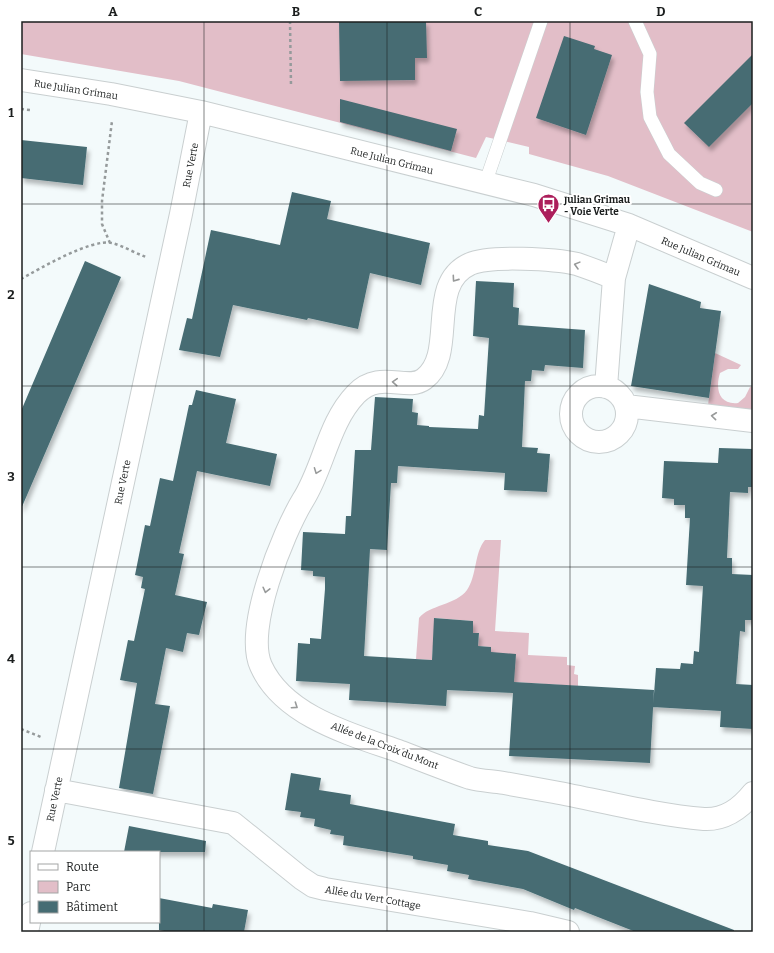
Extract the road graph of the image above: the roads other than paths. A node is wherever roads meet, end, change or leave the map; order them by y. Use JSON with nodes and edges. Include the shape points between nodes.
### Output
{"nodes":[{"id":1,"x":541,"y":21,"type":"edge"},
{"id":2,"x":635,"y":21,"type":"edge"},
{"id":3,"x":21,"y":80,"type":"edge"},
{"id":4,"x":201,"y":112,"type":"junction"},
{"id":5,"x":485,"y":184,"type":"junction"},
{"id":6,"x":716,"y":190,"type":"dead end"},
{"id":7,"x":629,"y":225,"type":"junction"},
{"id":8,"x":614,"y":278,"type":"junction"},
{"id":9,"x":753,"y":278,"type":"edge"},
{"id":10,"x":606,"y":387,"type":"junction"},
{"id":11,"x":626,"y":406,"type":"junction"},
{"id":12,"x":753,"y":421,"type":"edge"},
{"id":13,"x":56,"y":790,"type":"junction"},
{"id":14,"x":753,"y":793,"type":"edge"},
{"id":15,"x":43,"y":851,"type":"edge"},
{"id":16,"x":30,"y":918,"type":"edge"},
{"id":17,"x":27,"y":932,"type":"edge"},
{"id":18,"x":568,"y":932,"type":"edge"}],
"edges":[{"from":1,"to":5,"type":"lane"},
{"from":2,"to":6,"type":"lane","via":[[650,54],[647,92],[650,117],[669,154],[700,183]]},
{"from":3,"to":4,"type":"street","name":"Rue Julian Grimau"},
{"from":4,"to":5,"type":"street","name":"Rue Julian Grimau"},
{"from":4,"to":13,"type":"street","name":"Rue Verte"},
{"from":5,"to":7,"type":"street","name":"Rue Julian Grimau","via":[[534,195]]},
{"from":7,"to":8,"type":"street"},
{"from":7,"to":9,"type":"street","name":"Rue Julian Grimau"},
{"from":8,"to":10,"type":"street"},
{"from":8,"to":14,"type":"street","name":"Allée de la Croix du Mont","one_way":true,"via":[[576,264],[494,258],[468,264],[457,274],[446,297],[440,349],[431,373],[419,382],[381,381],[368,385],[356,394],[337,422],[314,481],[291,522],[272,567],[262,607],[258,656],[261,666],[281,695],[304,712],[343,731],[469,778],[704,819],[729,814]]},
{"from":10,"to":11,"type":"street","via":[[615,391]]},
{"from":10,"to":11,"type":"street","via":[[588,389],[580,394],[575,402],[572,420],[581,435],[597,442],[614,438],[626,424]]},
{"from":12,"to":11,"type":"street","one_way":true},
{"from":13,"to":15,"type":"street","name":"Rue Verte"},
{"from":13,"to":18,"type":"street","name":"Allée du Vert Cottage","via":[[233,824],[313,886],[530,923]]},
{"from":16,"to":17,"type":"street"}]}
